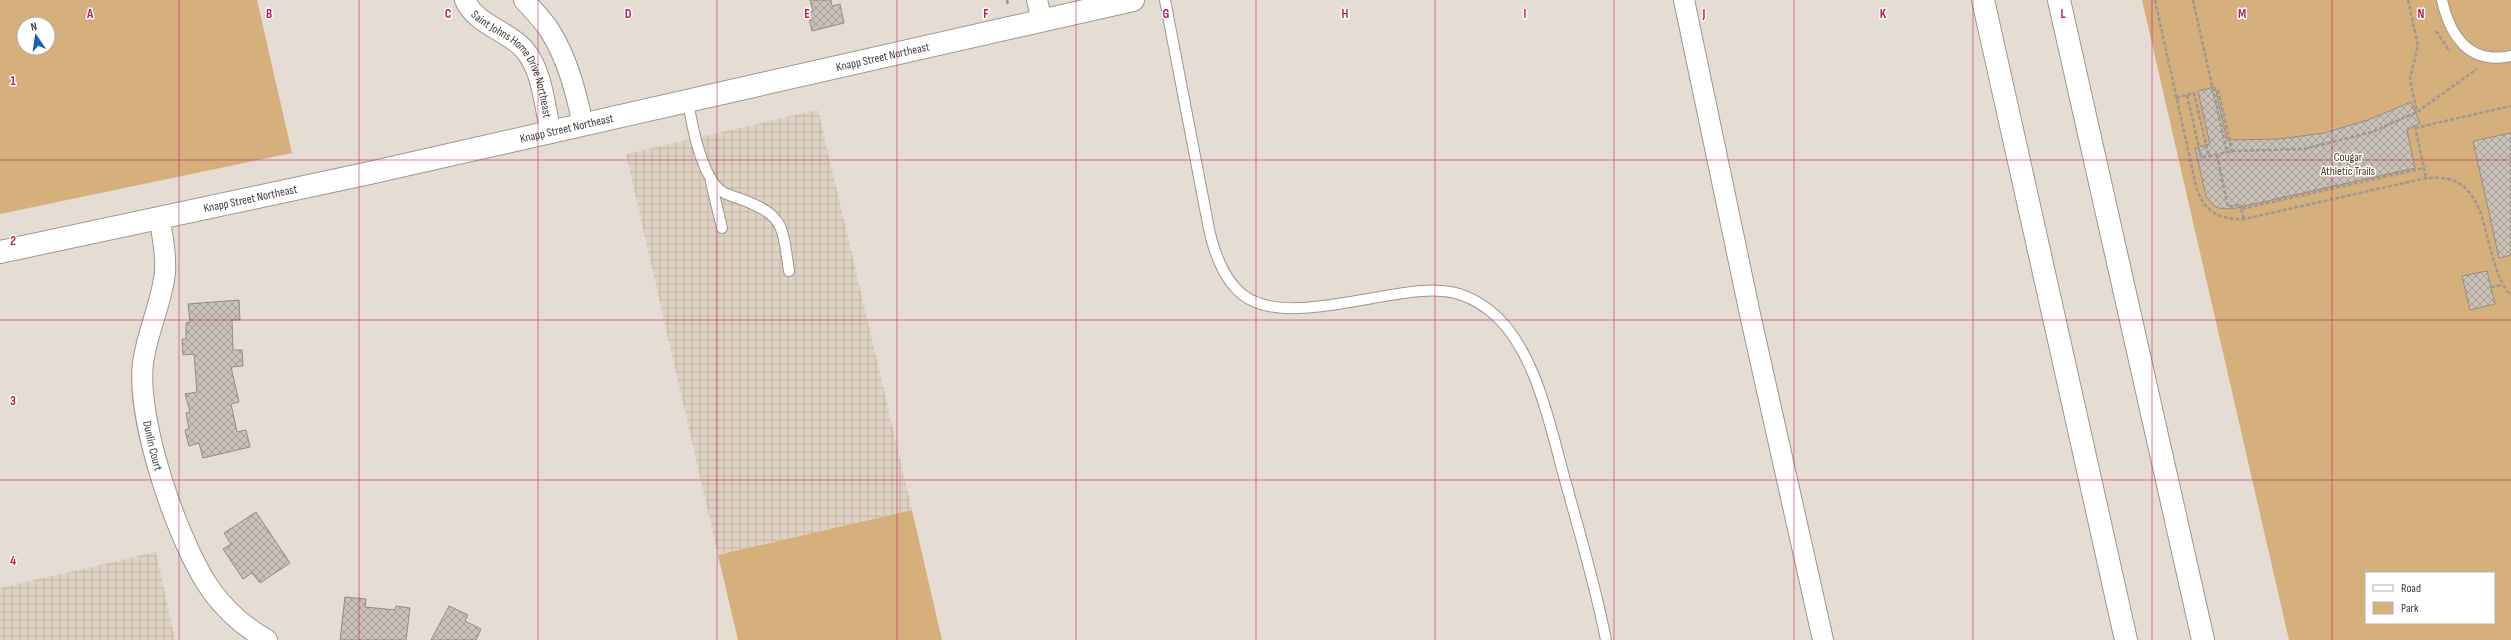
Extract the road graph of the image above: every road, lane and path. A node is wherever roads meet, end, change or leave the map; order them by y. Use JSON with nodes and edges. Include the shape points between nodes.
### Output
{"nodes":[{"id":1,"x":465,"y":0,"type":"edge"},
{"id":2,"x":524,"y":0,"type":"edge"},
{"id":3,"x":1007,"y":0,"type":"edge"},
{"id":4,"x":1133,"y":0,"type":"edge"},
{"id":5,"x":1165,"y":0,"type":"edge"},
{"id":6,"x":1684,"y":0,"type":"edge"},
{"id":7,"x":1983,"y":0,"type":"edge"},
{"id":8,"x":2060,"y":0,"type":"edge"},
{"id":9,"x":2155,"y":0,"type":"edge"},
{"id":10,"x":2193,"y":0,"type":"edge"},
{"id":11,"x":2408,"y":0,"type":"edge"},
{"id":12,"x":2442,"y":0,"type":"edge"},
{"id":13,"x":1008,"y":6,"type":"dead end"},
{"id":14,"x":1039,"y":10,"type":"edge"},
{"id":15,"x":2511,"y":56,"type":"edge"},
{"id":16,"x":2477,"y":69,"type":"dead end"},
{"id":17,"x":2218,"y":90,"type":"dead end"},
{"id":18,"x":2187,"y":95,"type":"junction"},
{"id":19,"x":2176,"y":98,"type":"junction"},
{"id":20,"x":688,"y":101,"type":"junction"},
{"id":21,"x":2511,"y":105,"type":"edge"},
{"id":22,"x":2417,"y":112,"type":"junction"},
{"id":23,"x":583,"y":125,"type":"junction"},
{"id":24,"x":551,"y":132,"type":"junction"},
{"id":25,"x":2232,"y":152,"type":"junction"},
{"id":26,"x":2227,"y":153,"type":"junction"},
{"id":27,"x":2217,"y":155,"type":"junction"},
{"id":28,"x":2209,"y":157,"type":"junction"},
{"id":29,"x":2424,"y":168,"type":"junction"},
{"id":30,"x":710,"y":177,"type":"junction"},
{"id":31,"x":2426,"y":178,"type":"junction"},
{"id":32,"x":2242,"y":209,"type":"junction"},
{"id":33,"x":159,"y":218,"type":"junction"},
{"id":34,"x":2244,"y":219,"type":"junction"},
{"id":35,"x":722,"y":228,"type":"dead end"},
{"id":36,"x":0,"y":252,"type":"edge"},
{"id":37,"x":789,"y":271,"type":"dead end"},
{"id":38,"x":2503,"y":285,"type":"junction"},
{"id":39,"x":2491,"y":288,"type":"dead end"},
{"id":40,"x":2511,"y":296,"type":"edge"},
{"id":41,"x":267,"y":640,"type":"edge"},
{"id":42,"x":1606,"y":640,"type":"edge"},
{"id":43,"x":1823,"y":640,"type":"edge"},
{"id":44,"x":2126,"y":640,"type":"edge"},
{"id":45,"x":2202,"y":640,"type":"edge"}],
"edges":[{"from":1,"to":24,"type":"street","name":"Saint Johns Home Drive Northeast","via":[[474,15],[523,48],[537,69]]},
{"from":2,"to":23,"type":"street","via":[[560,48],[569,71]]},
{"from":3,"to":13,"type":"path"},
{"from":4,"to":14,"type":"main road","name":"Knapp Street Northeast"},
{"from":5,"to":42,"type":"lane","via":[[1209,229],[1216,255],[1230,280],[1243,296],[1271,306],[1315,307],[1443,291],[1467,297],[1498,318],[1522,350],[1540,394],[1592,576]]},
{"from":6,"to":43,"type":"street","via":[[1748,305]]},
{"from":7,"to":44,"type":"main road"},
{"from":8,"to":45,"type":"main road"},
{"from":9,"to":19,"type":"path"},
{"from":10,"to":26,"type":"path"},
{"from":11,"to":22,"type":"path","via":[[2418,46],[2410,79]]},
{"from":12,"to":15,"type":"lane","via":[[2450,28],[2467,48],[2480,55]]},
{"from":14,"to":20,"type":"main road","name":"Knapp Street Northeast"},
{"from":16,"to":22,"type":"path"},
{"from":17,"to":25,"type":"path"},
{"from":18,"to":19,"type":"path"},
{"from":18,"to":28,"type":"path","via":[[2201,158]]},
{"from":18,"to":28,"type":"path","via":[[2194,93]]},
{"from":19,"to":34,"type":"path","via":[[2202,202],[2212,213]]},
{"from":20,"to":23,"type":"main road","name":"Knapp Street Northeast"},
{"from":20,"to":30,"type":"lane","via":[[696,139]]},
{"from":21,"to":29,"type":"path","via":[[2415,127]]},
{"from":22,"to":25,"type":"path","via":[[2372,132],[2327,145],[2281,151]]},
{"from":23,"to":24,"type":"main road","name":"Knapp Street Northeast"},
{"from":24,"to":33,"type":"main road","name":"Knapp Street Northeast"},
{"from":25,"to":26,"type":"path"},
{"from":26,"to":27,"type":"path"},
{"from":27,"to":28,"type":"path"},
{"from":27,"to":32,"type":"path","via":[[2228,207],[2240,204]]},
{"from":29,"to":31,"type":"path"},
{"from":29,"to":32,"type":"path"},
{"from":30,"to":35,"type":"lane"},
{"from":30,"to":37,"type":"lane","via":[[724,194],[758,205],[778,222],[783,231]]},
{"from":31,"to":34,"type":"path"},
{"from":31,"to":38,"type":"path","via":[[2451,178],[2469,191],[2481,214],[2492,259]]},
{"from":32,"to":34,"type":"path"},
{"from":33,"to":36,"type":"main road","name":"Knapp Street Northeast"},
{"from":33,"to":41,"type":"street","name":"Dunlin Court","via":[[164,242],[165,274],[143,363],[144,404],[150,432],[173,515],[195,565],[212,592],[246,627]]},
{"from":38,"to":39,"type":"path"},
{"from":38,"to":40,"type":"path"}]}
